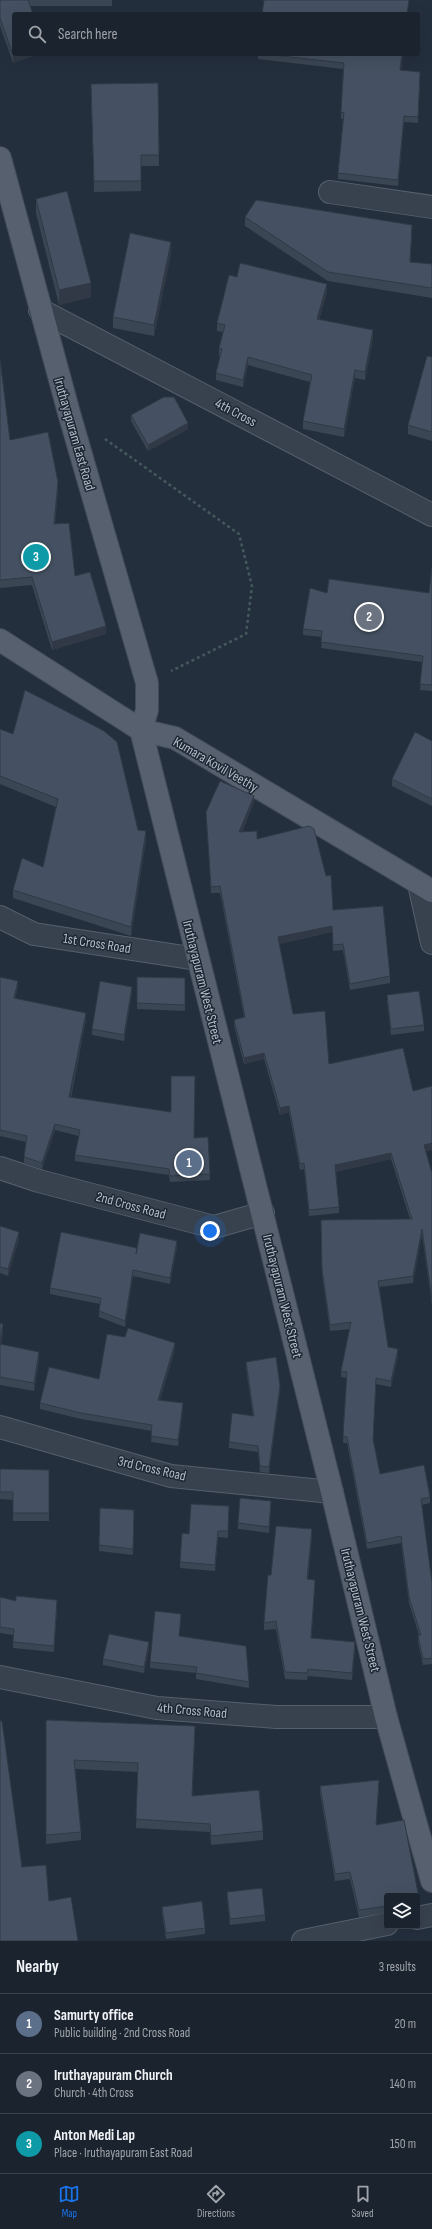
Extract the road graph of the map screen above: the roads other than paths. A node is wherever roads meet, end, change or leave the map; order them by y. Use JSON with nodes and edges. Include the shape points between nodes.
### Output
{"nodes":[{"id":1,"x":0,"y":158,"type":"edge"},
{"id":2,"x":330,"y":192,"type":"dead end"},
{"id":3,"x":432,"y":207,"type":"edge"},
{"id":4,"x":40,"y":310,"type":"junction"},
{"id":5,"x":432,"y":515,"type":"edge"},
{"id":6,"x":0,"y":640,"type":"edge"},
{"id":7,"x":144,"y":720,"type":"junction"},
{"id":8,"x":426,"y":888,"type":"edge"},
{"id":9,"x":0,"y":917,"type":"edge"},
{"id":10,"x":432,"y":943,"type":"edge"},
{"id":11,"x":197,"y":959,"type":"junction"},
{"id":12,"x":0,"y":1168,"type":"edge"},
{"id":13,"x":262,"y":1212,"type":"junction"},
{"id":14,"x":0,"y":1426,"type":"edge"},
{"id":15,"x":332,"y":1492,"type":"junction"},
{"id":16,"x":0,"y":1677,"type":"edge"},
{"id":17,"x":386,"y":1717,"type":"junction"},
{"id":18,"x":432,"y":1881,"type":"edge"},
{"id":19,"x":432,"y":1915,"type":"edge"},
{"id":20,"x":420,"y":1917,"type":"edge"},
{"id":21,"x":384,"y":1925,"type":"edge"},
{"id":22,"x":303,"y":1941,"type":"edge"}],
"edges":[{"from":1,"to":4,"type":"main road","name":"Iruthayapuram East Road"},
{"from":2,"to":3,"type":"street"},
{"from":4,"to":5,"type":"street","name":"4th Cross"},
{"from":4,"to":7,"type":"main road","name":"Iruthayapuram East Road","via":[[147,683]]},
{"from":6,"to":7,"type":"main road","name":"Kumara Kovil Veethy"},
{"from":7,"to":8,"type":"main road","name":"Kumara Kovil Veethy"},
{"from":7,"to":11,"type":"main road","name":"Iruthayapuram West Street"},
{"from":8,"to":10,"type":"street"},
{"from":9,"to":11,"type":"street","name":"1st Cross Road","via":[[34,934]]},
{"from":11,"to":13,"type":"main road","name":"Iruthayapuram West Street"},
{"from":12,"to":13,"type":"street","name":"2nd Cross Road","via":[[39,1181],[214,1227]]},
{"from":13,"to":15,"type":"main road","name":"Iruthayapuram West Street"},
{"from":14,"to":15,"type":"street","name":"3rd Cross Road","via":[[172,1476]]},
{"from":15,"to":17,"type":"main road","name":"Iruthayapuram West Street"},
{"from":16,"to":17,"type":"street","name":"4th Cross Road","via":[[157,1708],[276,1717]]},
{"from":17,"to":18,"type":"main road","name":"Iruthayapuram West Street"},
{"from":19,"to":20,"type":"street"},
{"from":21,"to":22,"type":"street"}]}
